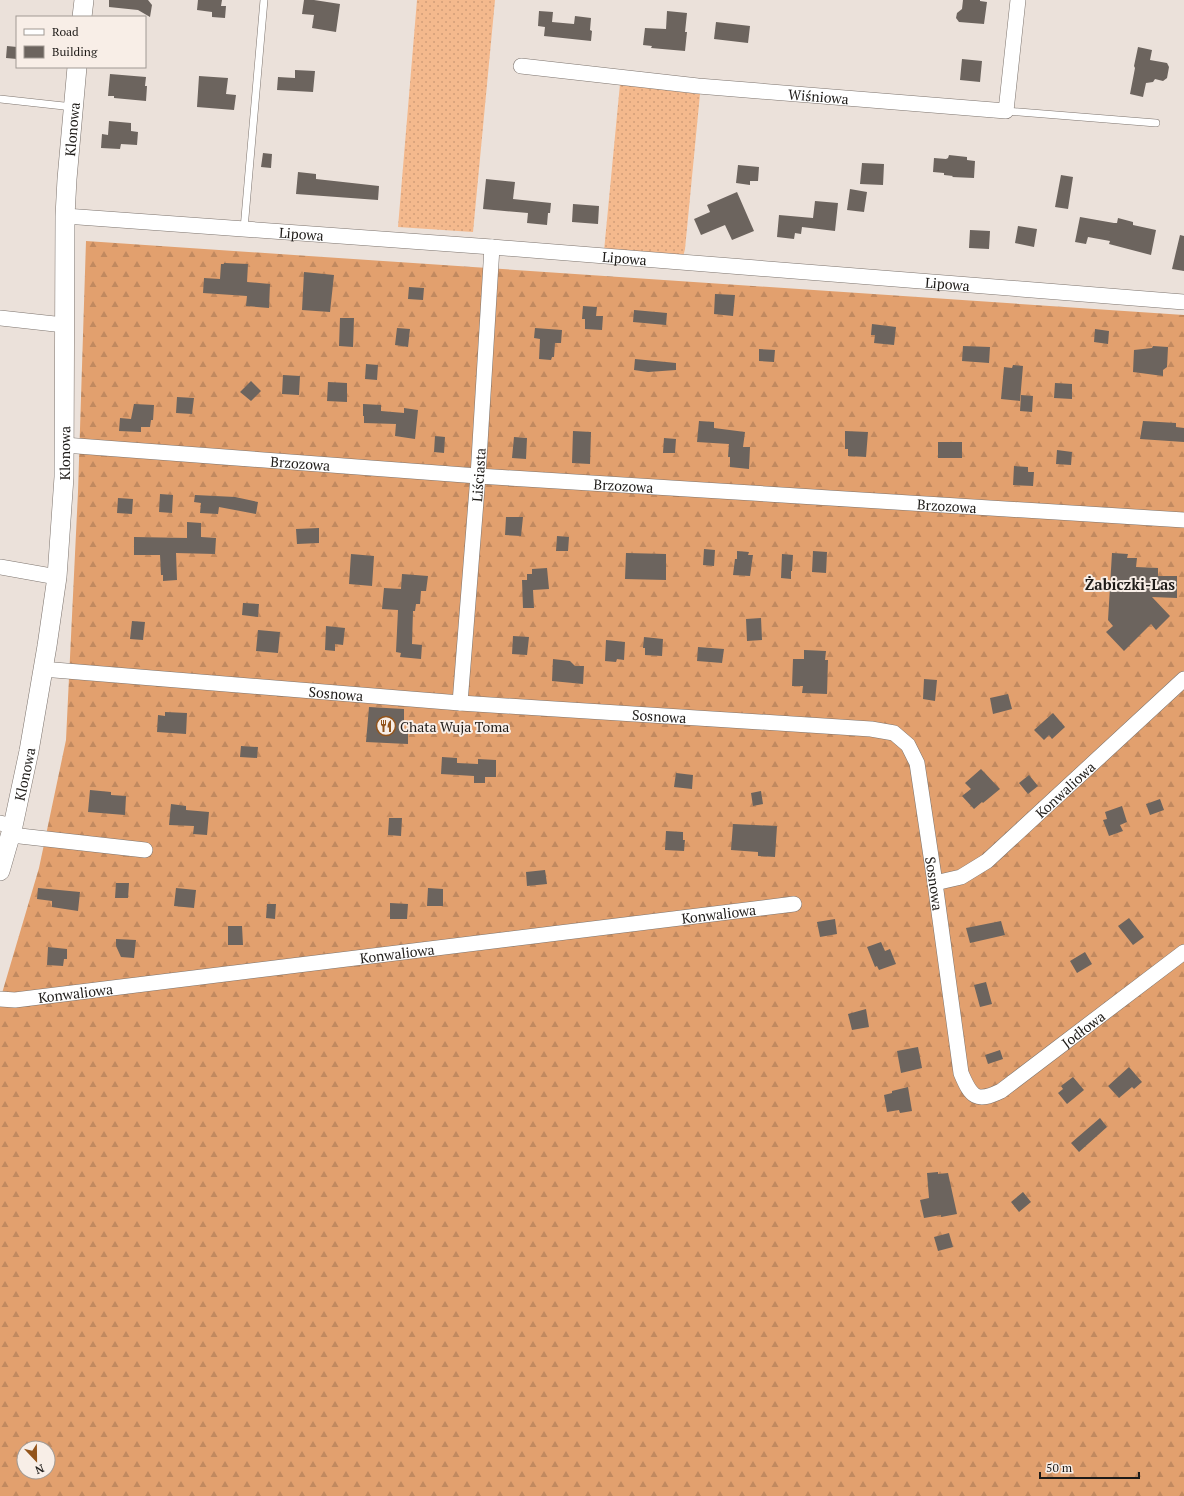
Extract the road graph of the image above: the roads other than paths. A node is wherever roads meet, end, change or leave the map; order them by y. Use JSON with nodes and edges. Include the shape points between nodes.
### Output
{"nodes":[{"id":1,"x":84,"y":0,"type":"edge"},
{"id":2,"x":264,"y":0,"type":"edge"},
{"id":3,"x":1018,"y":0,"type":"edge"},
{"id":4,"x":82,"y":16,"type":"edge"},
{"id":5,"x":521,"y":66,"type":"dead end"},
{"id":6,"x":77,"y":68,"type":"edge"},
{"id":7,"x":0,"y":99,"type":"edge"},
{"id":8,"x":73,"y":107,"type":"junction"},
{"id":9,"x":1006,"y":110,"type":"junction"},
{"id":10,"x":1156,"y":123,"type":"dead end"},
{"id":11,"x":65,"y":216,"type":"junction"},
{"id":12,"x":244,"y":229,"type":"junction"},
{"id":13,"x":492,"y":246,"type":"junction"},
{"id":14,"x":1184,"y":302,"type":"edge"},
{"id":15,"x":0,"y":318,"type":"edge"},
{"id":16,"x":64,"y":325,"type":"junction"},
{"id":17,"x":64,"y":445,"type":"junction"},
{"id":18,"x":478,"y":476,"type":"junction"},
{"id":19,"x":1184,"y":520,"type":"edge"},
{"id":20,"x":0,"y":567,"type":"edge"},
{"id":21,"x":57,"y":577,"type":"junction"},
{"id":22,"x":42,"y":669,"type":"junction"},
{"id":23,"x":1184,"y":679,"type":"edge"},
{"id":24,"x":460,"y":703,"type":"junction"},
{"id":25,"x":8,"y":828,"type":"edge"},
{"id":26,"x":145,"y":850,"type":"dead end"},
{"id":27,"x":0,"y":871,"type":"edge"},
{"id":28,"x":936,"y":883,"type":"junction"},
{"id":29,"x":794,"y":904,"type":"dead end"},
{"id":30,"x":1184,"y":952,"type":"edge"},
{"id":31,"x":0,"y":999,"type":"edge"},
{"id":32,"x":978,"y":1098,"type":"joint"}],
"edges":[{"from":1,"to":4,"type":"street"},
{"from":2,"to":12,"type":"lane"},
{"from":3,"to":9,"type":"street"},
{"from":5,"to":9,"type":"street","name":"Wiśniowa","via":[[698,86]]},
{"from":6,"to":8,"type":"street","name":"Klonowa"},
{"from":7,"to":8,"type":"lane"},
{"from":8,"to":11,"type":"street","name":"Klonowa"},
{"from":9,"to":10,"type":"lane"},
{"from":11,"to":12,"type":"street","name":"Lipowa"},
{"from":11,"to":16,"type":"street","name":"Klonowa"},
{"from":12,"to":13,"type":"street","name":"Lipowa"},
{"from":13,"to":14,"type":"street","name":"Lipowa"},
{"from":13,"to":18,"type":"street","name":"Liściasta"},
{"from":15,"to":16,"type":"street"},
{"from":16,"to":17,"type":"street","name":"Klonowa"},
{"from":17,"to":18,"type":"street","name":"Brzozowa"},
{"from":17,"to":21,"type":"street","name":"Klonowa","via":[[63,508]]},
{"from":18,"to":19,"type":"street","name":"Brzozowa"},
{"from":18,"to":24,"type":"street","name":"Liściasta"},
{"from":20,"to":21,"type":"street"},
{"from":21,"to":22,"type":"street","name":"Klonowa","via":[[48,646]]},
{"from":22,"to":24,"type":"street","name":"Sosnowa"},
{"from":22,"to":25,"type":"street","name":"Klonowa","via":[[29,751]]},
{"from":23,"to":28,"type":"street","name":"Konwaliowa","via":[[987,861],[961,877]]},
{"from":24,"to":28,"type":"street","name":"Sosnowa","via":[[871,729],[894,733],[908,744],[917,763]]},
{"from":25,"to":26,"type":"street"},
{"from":25,"to":27,"type":"street","name":"Klonowa"},
{"from":28,"to":32,"type":"street","name":"Sosnowa","via":[[961,1073],[968,1090]]},
{"from":29,"to":31,"type":"street","name":"Konwaliowa","via":[[23,999]]},
{"from":30,"to":32,"type":"street","name":"Jodłowa","via":[[1001,1091],[989,1097]]}]}
